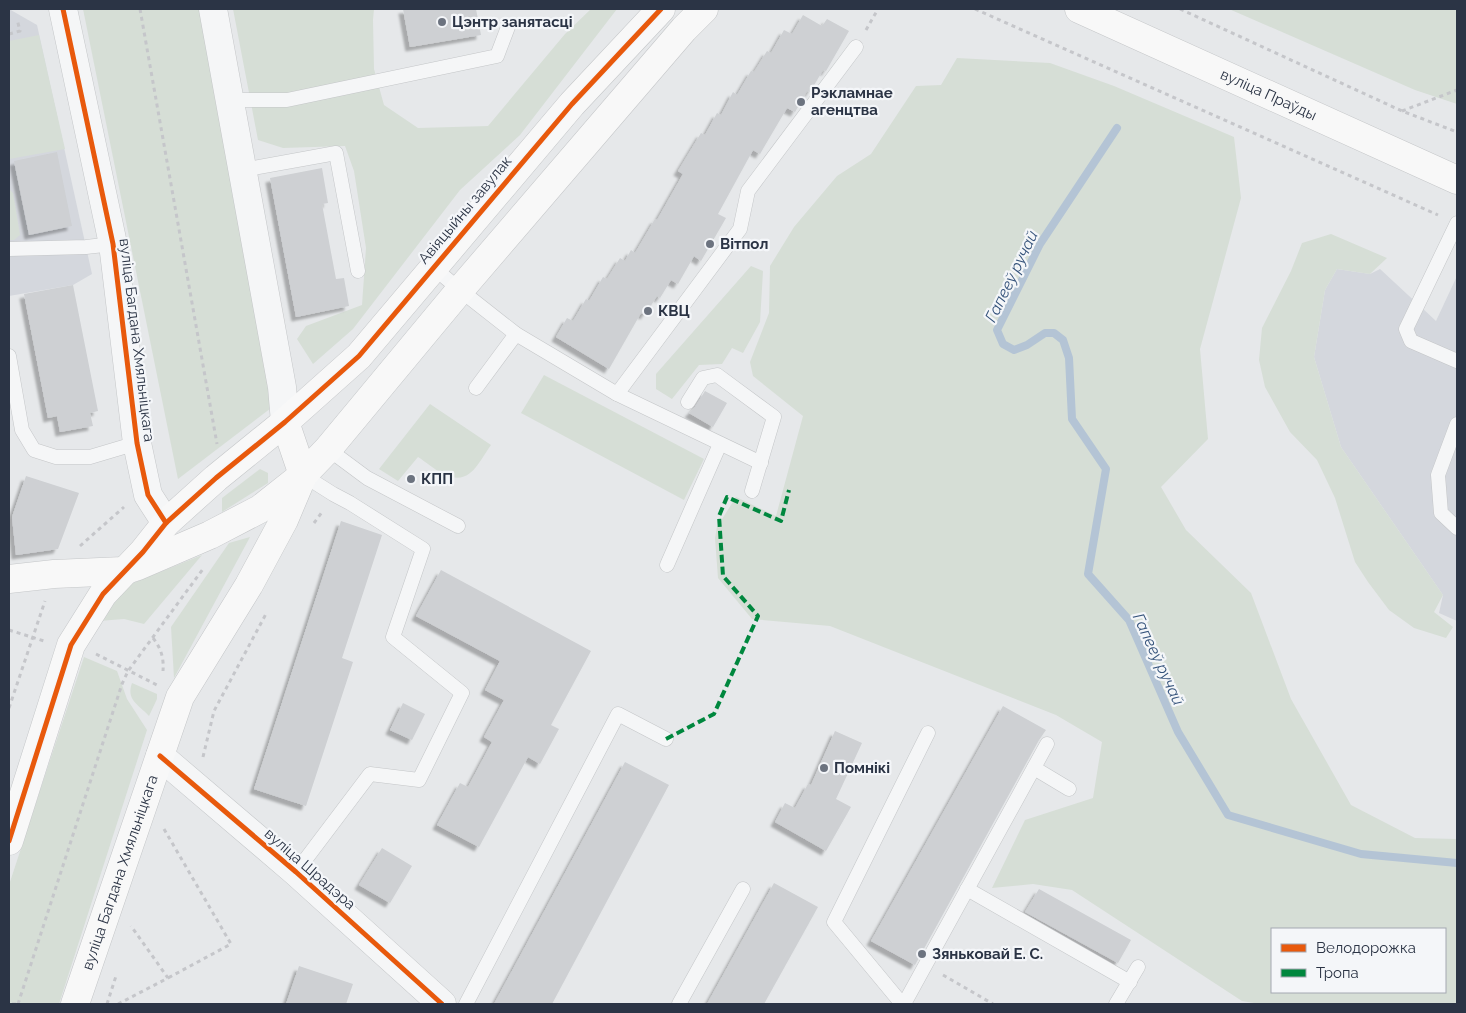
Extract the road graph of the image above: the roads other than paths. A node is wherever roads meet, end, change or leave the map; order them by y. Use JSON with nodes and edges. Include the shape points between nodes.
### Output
{"nodes":[{"id":1,"x":63,"y":9,"type":"edge"},
{"id":2,"x":213,"y":9,"type":"edge"},
{"id":3,"x":661,"y":9,"type":"edge"},
{"id":4,"x":704,"y":9,"type":"edge"},
{"id":5,"x":1079,"y":9,"type":"edge"},
{"id":6,"x":508,"y":27,"type":"dead end"},
{"id":7,"x":859,"y":42,"type":"road end"},
{"id":8,"x":230,"y":100,"type":"junction"},
{"id":9,"x":243,"y":170,"type":"junction"},
{"id":10,"x":1457,"y":180,"type":"edge"},
{"id":11,"x":1457,"y":223,"type":"edge"},
{"id":12,"x":113,"y":244,"type":"junction"},
{"id":13,"x":9,"y":249,"type":"edge"},
{"id":14,"x":433,"y":266,"type":"junction"},
{"id":15,"x":358,"y":270,"type":"dead end"},
{"id":16,"x":460,"y":290,"type":"junction"},
{"id":17,"x":516,"y":334,"type":"junction"},
{"id":18,"x":9,"y":356,"type":"edge"},
{"id":19,"x":1457,"y":361,"type":"edge"},
{"id":20,"x":476,"y":388,"type":"dead end"},
{"id":21,"x":617,"y":394,"type":"junction"},
{"id":22,"x":688,"y":402,"type":"dead end"},
{"id":23,"x":285,"y":422,"type":"junction"},
{"id":24,"x":1457,"y":424,"type":"edge"},
{"id":25,"x":137,"y":443,"type":"junction"},
{"id":26,"x":720,"y":444,"type":"junction"},
{"id":27,"x":328,"y":449,"type":"junction"},
{"id":28,"x":761,"y":463,"type":"junction"},
{"id":29,"x":303,"y":475,"type":"junction"},
{"id":30,"x":752,"y":491,"type":"dead end"},
{"id":31,"x":166,"y":523,"type":"junction"},
{"id":32,"x":458,"y":526,"type":"dead end"},
{"id":33,"x":1457,"y":528,"type":"edge"},
{"id":34,"x":667,"y":565,"type":"dead end"},
{"id":35,"x":123,"y":571,"type":"junction"},
{"id":36,"x":9,"y":579,"type":"edge"},
{"id":37,"x":928,"y":733,"type":"dead end"},
{"id":38,"x":666,"y":739,"type":"dead end"},
{"id":39,"x":1047,"y":744,"type":"dead end"},
{"id":40,"x":160,"y":756,"type":"junction"},
{"id":41,"x":1034,"y":768,"type":"junction"},
{"id":42,"x":1068,"y":789,"type":"dead end"},
{"id":43,"x":9,"y":841,"type":"edge"},
{"id":44,"x":296,"y":872,"type":"junction"},
{"id":45,"x":967,"y":888,"type":"junction"},
{"id":46,"x":742,"y":889,"type":"dead end"},
{"id":47,"x":1138,"y":966,"type":"dead end"},
{"id":48,"x":1130,"y":982,"type":"junction"},
{"id":49,"x":75,"y":1004,"type":"edge"},
{"id":50,"x":442,"y":1004,"type":"edge"},
{"id":51,"x":466,"y":1004,"type":"edge"},
{"id":52,"x":679,"y":1004,"type":"edge"},
{"id":53,"x":903,"y":1004,"type":"edge"},
{"id":54,"x":1116,"y":1004,"type":"edge"}],
"edges":[{"from":1,"to":12,"type":"street","name":"вуліца Багдана Хмяльніцкага"},
{"from":2,"to":8,"type":"street"},
{"from":3,"to":14,"type":"street","name":"Авіяцыйны завулак","via":[[572,104]]},
{"from":4,"to":16,"type":"street"},
{"from":5,"to":10,"type":"street","name":"вуліца Праўды"},
{"from":6,"to":8,"type":"lane","via":[[497,56],[287,100]]},
{"from":7,"to":21,"type":"lane","via":[[748,191],[740,229]]},
{"from":8,"to":9,"type":"street"},
{"from":9,"to":15,"type":"lane","via":[[336,153]]},
{"from":9,"to":23,"type":"street","via":[[282,388]]},
{"from":11,"to":19,"type":"lane","via":[[1406,329],[1411,341]]},
{"from":12,"to":13,"type":"lane"},
{"from":12,"to":25,"type":"street","name":"вуліца Багдана Хмяльніцкага"},
{"from":14,"to":16,"type":"lane"},
{"from":14,"to":23,"type":"street","name":"Авіяцыйны завулак","via":[[358,356]]},
{"from":16,"to":17,"type":"lane"},
{"from":16,"to":27,"type":"street"},
{"from":17,"to":20,"type":"lane"},
{"from":17,"to":21,"type":"lane"},
{"from":18,"to":25,"type":"lane","via":[[22,430],[34,450],[56,458],[90,458]]},
{"from":21,"to":26,"type":"lane"},
{"from":22,"to":28,"type":"lane","via":[[703,378],[717,375],[774,417]]},
{"from":23,"to":29,"type":"street"},
{"from":23,"to":31,"type":"street"},
{"from":24,"to":33,"type":"lane","via":[[1438,475],[1441,513]]},
{"from":25,"to":31,"type":"street","name":"вуліца Багдана Хмяльніцкага","via":[[148,495]]},
{"from":26,"to":28,"type":"lane"},
{"from":26,"to":34,"type":"lane"},
{"from":27,"to":29,"type":"street"},
{"from":27,"to":32,"type":"lane","via":[[367,478]]},
{"from":28,"to":30,"type":"lane"},
{"from":29,"to":35,"type":"street","via":[[260,509],[210,535]]},
{"from":29,"to":40,"type":"street","name":"вуліца Багдана Хмяльніцкага","via":[[284,520],[249,585],[180,697]]},
{"from":29,"to":44,"type":"lane","via":[[423,549],[393,637],[462,693],[419,780],[370,774]]},
{"from":31,"to":35,"type":"street"},
{"from":35,"to":36,"type":"street"},
{"from":35,"to":43,"type":"street","via":[[103,594],[71,645]]},
{"from":37,"to":53,"type":"lane","via":[[834,922]]},
{"from":38,"to":51,"type":"lane","via":[[618,714]]},
{"from":39,"to":41,"type":"lane"},
{"from":40,"to":44,"type":"street","name":"вуліца Шрадэра"},
{"from":40,"to":49,"type":"street","name":"вуліца Багдана Хмяльніцкага"},
{"from":41,"to":42,"type":"lane"},
{"from":41,"to":45,"type":"lane"},
{"from":44,"to":50,"type":"street","name":"вуліца Шрадэра"},
{"from":45,"to":48,"type":"lane"},
{"from":45,"to":53,"type":"lane"},
{"from":46,"to":52,"type":"lane"},
{"from":47,"to":48,"type":"lane"},
{"from":48,"to":54,"type":"lane"}]}
